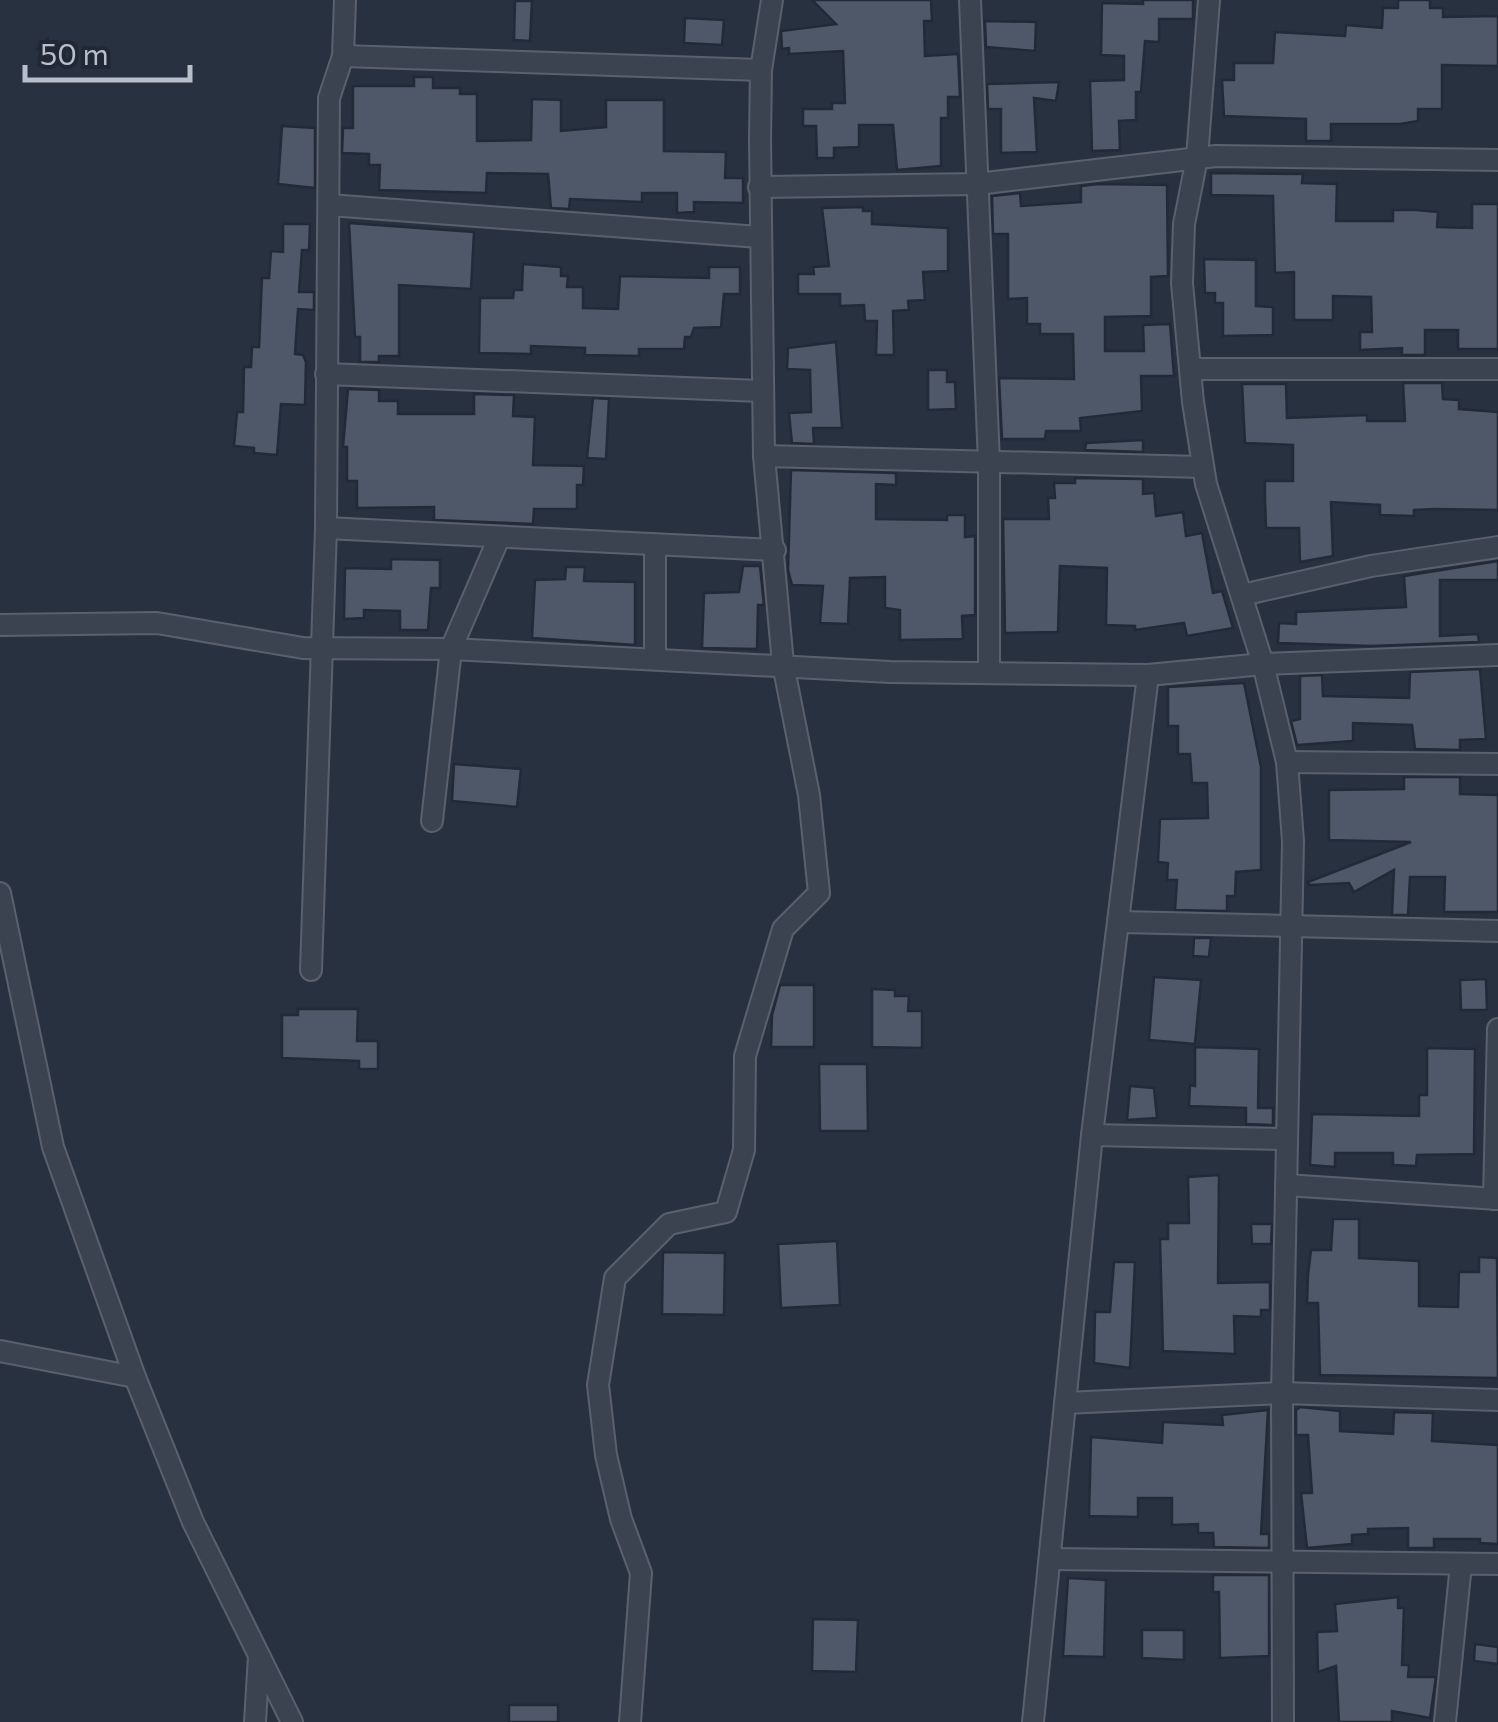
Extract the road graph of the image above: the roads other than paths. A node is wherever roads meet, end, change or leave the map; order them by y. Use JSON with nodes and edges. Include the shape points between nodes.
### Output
{"nodes":[{"id":1,"x":346,"y":0,"type":"edge"},
{"id":2,"x":772,"y":0,"type":"edge"},
{"id":3,"x":970,"y":0,"type":"edge"},
{"id":4,"x":1209,"y":0,"type":"edge"},
{"id":5,"x":343,"y":56,"type":"junction"},
{"id":6,"x":762,"y":70,"type":"junction"},
{"id":7,"x":1196,"y":158,"type":"junction"},
{"id":8,"x":1498,"y":160,"type":"edge"},
{"id":9,"x":977,"y":184,"type":"junction"},
{"id":10,"x":759,"y":187,"type":"junction"},
{"id":11,"x":329,"y":205,"type":"junction"},
{"id":12,"x":759,"y":236,"type":"junction"},
{"id":13,"x":1191,"y":369,"type":"junction"},
{"id":14,"x":1498,"y":369,"type":"edge"},
{"id":15,"x":326,"y":374,"type":"junction"},
{"id":16,"x":762,"y":391,"type":"junction"},
{"id":17,"x":764,"y":456,"type":"junction"},
{"id":18,"x":988,"y":463,"type":"junction"},
{"id":19,"x":1202,"y":467,"type":"junction"},
{"id":20,"x":326,"y":528,"type":"junction"},
{"id":21,"x":498,"y":540,"type":"junction"},
{"id":22,"x":655,"y":547,"type":"junction"},
{"id":23,"x":1498,"y":547,"type":"edge"},
{"id":24,"x":774,"y":550,"type":"junction"},
{"id":25,"x":1242,"y":594,"type":"junction"},
{"id":26,"x":0,"y":625,"type":"edge"},
{"id":27,"x":323,"y":647,"type":"junction"},
{"id":28,"x":450,"y":649,"type":"junction"},
{"id":29,"x":1498,"y":655,"type":"edge"},
{"id":30,"x":655,"y":658,"type":"junction"},
{"id":31,"x":784,"y":664,"type":"junction"},
{"id":32,"x":1264,"y":664,"type":"junction"},
{"id":33,"x":988,"y":672,"type":"junction"},
{"id":34,"x":1148,"y":675,"type":"junction"},
{"id":35,"x":1286,"y":762,"type":"junction"},
{"id":36,"x":1498,"y":764,"type":"edge"},
{"id":37,"x":432,"y":821,"type":"dead end"},
{"id":38,"x":0,"y":892,"type":"edge"},
{"id":39,"x":1121,"y":922,"type":"junction"},
{"id":40,"x":1289,"y":926,"type":"junction"},
{"id":41,"x":1498,"y":930,"type":"edge"},
{"id":42,"x":310,"y":970,"type":"dead end"},
{"id":43,"x":1498,"y":1029,"type":"edge"},
{"id":44,"x":1496,"y":1118,"type":"edge"},
{"id":45,"x":1092,"y":1135,"type":"junction"},
{"id":46,"x":1286,"y":1138,"type":"junction"},
{"id":47,"x":1286,"y":1185,"type":"junction"},
{"id":48,"x":1496,"y":1199,"type":"edge"},
{"id":49,"x":0,"y":1351,"type":"edge"},
{"id":50,"x":135,"y":1377,"type":"junction"},
{"id":51,"x":1282,"y":1392,"type":"junction"},
{"id":52,"x":1498,"y":1400,"type":"edge"},
{"id":53,"x":1065,"y":1403,"type":"junction"},
{"id":54,"x":1050,"y":1559,"type":"junction"},
{"id":55,"x":1282,"y":1561,"type":"junction"},
{"id":56,"x":1462,"y":1564,"type":"junction"},
{"id":57,"x":1498,"y":1564,"type":"edge"},
{"id":58,"x":259,"y":1654,"type":"junction"},
{"id":59,"x":255,"y":1722,"type":"edge"},
{"id":60,"x":292,"y":1722,"type":"edge"},
{"id":61,"x":630,"y":1722,"type":"edge"},
{"id":62,"x":1033,"y":1722,"type":"edge"},
{"id":63,"x":1283,"y":1722,"type":"edge"},
{"id":64,"x":1445,"y":1722,"type":"edge"}],
"edges":[{"from":1,"to":5,"type":"street"},
{"from":2,"to":6,"type":"street"},
{"from":3,"to":9,"type":"street"},
{"from":4,"to":7,"type":"street"},
{"from":5,"to":6,"type":"street"},
{"from":5,"to":11,"type":"street","via":[[330,98]]},
{"from":6,"to":10,"type":"street"},
{"from":7,"to":8,"type":"street"},
{"from":7,"to":9,"type":"street"},
{"from":7,"to":13,"type":"street","via":[[1182,264]]},
{"from":9,"to":10,"type":"street"},
{"from":9,"to":18,"type":"street"},
{"from":10,"to":12,"type":"street"},
{"from":11,"to":12,"type":"street"},
{"from":11,"to":15,"type":"street"},
{"from":12,"to":16,"type":"street"},
{"from":13,"to":14,"type":"street"},
{"from":13,"to":19,"type":"street"},
{"from":15,"to":16,"type":"street"},
{"from":15,"to":20,"type":"street"},
{"from":16,"to":17,"type":"street"},
{"from":17,"to":18,"type":"street"},
{"from":17,"to":24,"type":"street"},
{"from":18,"to":19,"type":"street"},
{"from":18,"to":33,"type":"street"},
{"from":19,"to":25,"type":"street"},
{"from":20,"to":21,"type":"street"},
{"from":20,"to":27,"type":"street"},
{"from":21,"to":22,"type":"street"},
{"from":21,"to":28,"type":"street"},
{"from":22,"to":24,"type":"street"},
{"from":22,"to":30,"type":"street"},
{"from":23,"to":25,"type":"street"},
{"from":24,"to":31,"type":"street"},
{"from":25,"to":32,"type":"street"},
{"from":26,"to":27,"type":"street","via":[[157,623],[263,644]]},
{"from":27,"to":28,"type":"street"},
{"from":27,"to":42,"type":"street"},
{"from":28,"to":30,"type":"street"},
{"from":28,"to":37,"type":"street"},
{"from":29,"to":32,"type":"street"},
{"from":30,"to":31,"type":"street"},
{"from":31,"to":33,"type":"street"},
{"from":31,"to":61,"type":"street","via":[[819,893],[784,929],[745,1056],[744,1150],[726,1212],[669,1224],[616,1278],[598,1385],[606,1455],[641,1574]]},
{"from":32,"to":34,"type":"street"},
{"from":32,"to":35,"type":"street"},
{"from":33,"to":34,"type":"street"},
{"from":34,"to":39,"type":"street"},
{"from":35,"to":36,"type":"street"},
{"from":35,"to":40,"type":"street","via":[[1293,841]]},
{"from":38,"to":50,"type":"street","via":[[42,1111]]},
{"from":39,"to":40,"type":"street"},
{"from":39,"to":45,"type":"street"},
{"from":40,"to":41,"type":"street"},
{"from":40,"to":46,"type":"street"},
{"from":43,"to":44,"type":"street"},
{"from":44,"to":48,"type":"street"},
{"from":45,"to":46,"type":"street"},
{"from":45,"to":53,"type":"street"},
{"from":46,"to":47,"type":"street"},
{"from":47,"to":48,"type":"street"},
{"from":47,"to":51,"type":"street"},
{"from":49,"to":50,"type":"street"},
{"from":50,"to":58,"type":"street","via":[[193,1522]]},
{"from":51,"to":52,"type":"street"},
{"from":51,"to":53,"type":"street"},
{"from":51,"to":55,"type":"street"},
{"from":53,"to":54,"type":"street"},
{"from":54,"to":55,"type":"street"},
{"from":54,"to":62,"type":"street"},
{"from":55,"to":56,"type":"street"},
{"from":55,"to":63,"type":"street"},
{"from":56,"to":57,"type":"street"},
{"from":56,"to":64,"type":"street"},
{"from":58,"to":59,"type":"street"},
{"from":58,"to":60,"type":"street"}]}
